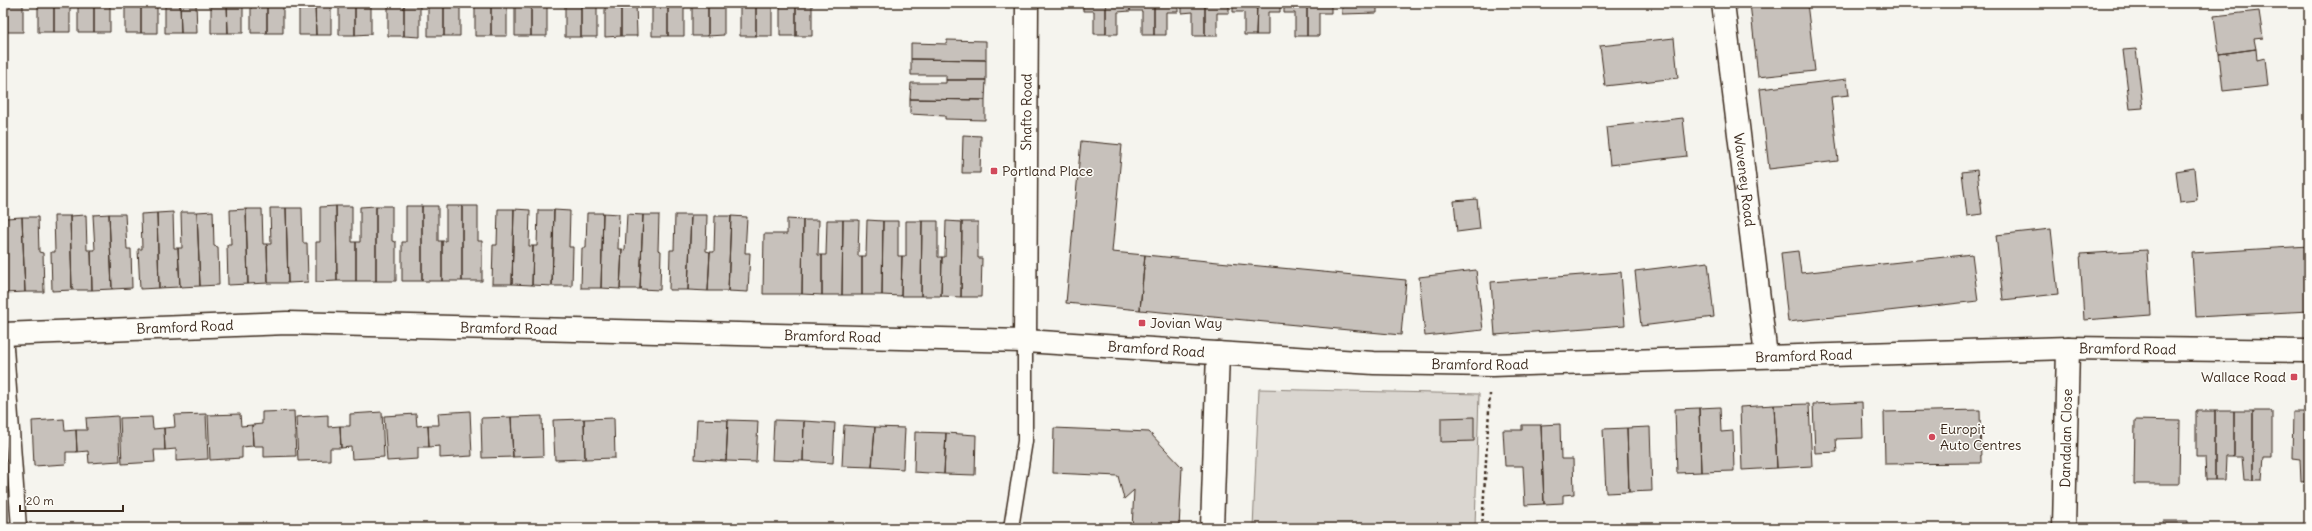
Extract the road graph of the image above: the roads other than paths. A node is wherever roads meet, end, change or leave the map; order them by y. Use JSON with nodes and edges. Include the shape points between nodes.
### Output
{"nodes":[{"id":1,"x":1027,"y":3,"type":"edge"},
{"id":2,"x":1723,"y":3,"type":"edge"},
{"id":3,"x":4,"y":334,"type":"edge"},
{"id":4,"x":1026,"y":341,"type":"junction"},
{"id":5,"x":2068,"y":348,"type":"junction"},
{"id":6,"x":2309,"y":351,"type":"edge"},
{"id":7,"x":1218,"y":353,"type":"junction"},
{"id":8,"x":1766,"y":356,"type":"junction"},
{"id":9,"x":19,"y":528,"type":"edge"},
{"id":10,"x":1011,"y":528,"type":"edge"},
{"id":11,"x":1212,"y":528,"type":"edge"},
{"id":12,"x":2064,"y":528,"type":"edge"}],
"edges":[{"from":1,"to":4,"type":"main road","name":"Shafto Road"},
{"from":2,"to":8,"type":"main road","name":"Waveney Road"},
{"from":3,"to":4,"type":"main road","name":"Bramford Road","via":[[287,323]]},
{"from":3,"to":9,"type":"lane"},
{"from":4,"to":7,"type":"main road","name":"Bramford Road"},
{"from":4,"to":10,"type":"lane","via":[[1025,441]]},
{"from":5,"to":6,"type":"main road","name":"Bramford Road"},
{"from":5,"to":8,"type":"main road","name":"Bramford Road"},
{"from":5,"to":12,"type":"main road","name":"Dandalan Close"},
{"from":7,"to":8,"type":"main road","name":"Bramford Road","via":[[1374,363],[1492,365]]},
{"from":7,"to":11,"type":"main road"}]}
